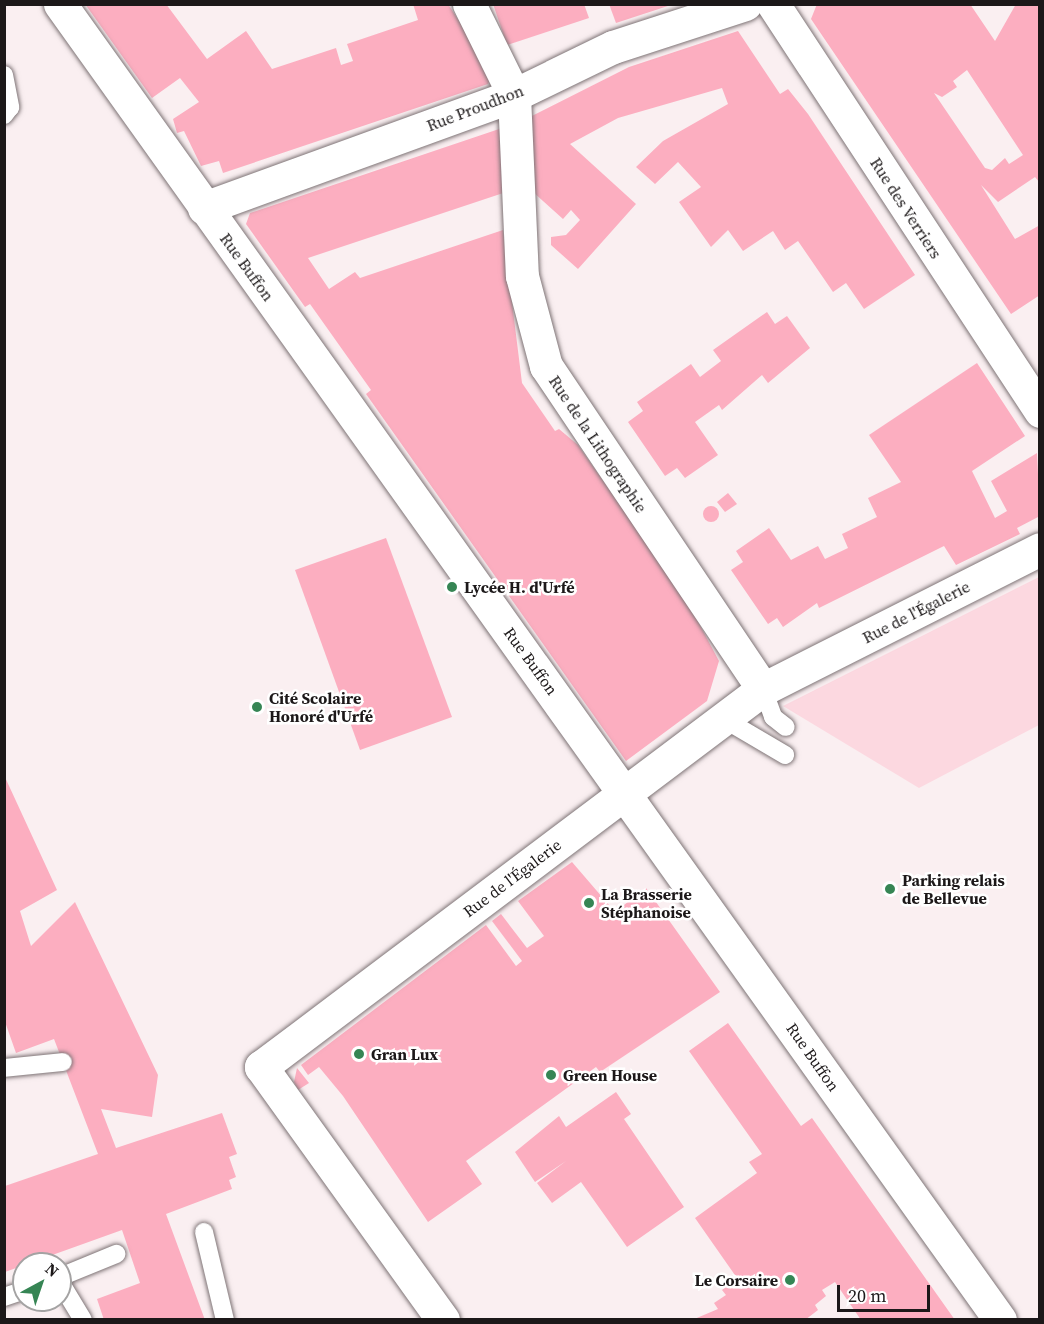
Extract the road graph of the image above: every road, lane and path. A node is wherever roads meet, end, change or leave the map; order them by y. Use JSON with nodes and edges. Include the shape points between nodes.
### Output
{"nodes":[{"id":1,"x":60,"y":4,"type":"edge"},
{"id":2,"x":468,"y":4,"type":"edge"},
{"id":3,"x":745,"y":4,"type":"edge"},
{"id":4,"x":773,"y":4,"type":"edge"},
{"id":5,"x":4,"y":75,"type":"edge"},
{"id":6,"x":514,"y":95,"type":"junction"},
{"id":7,"x":4,"y":115,"type":"edge"},
{"id":8,"x":204,"y":208,"type":"junction"},
{"id":9,"x":1040,"y":411,"type":"edge"},
{"id":10,"x":1040,"y":549,"type":"edge"},
{"id":11,"x":763,"y":689,"type":"junction"},
{"id":12,"x":724,"y":719,"type":"junction"},
{"id":13,"x":786,"y":727,"type":"dead end"},
{"id":14,"x":785,"y":755,"type":"dead end"},
{"id":15,"x":626,"y":793,"type":"junction"},
{"id":16,"x":63,"y":1062,"type":"dead end"},
{"id":17,"x":4,"y":1068,"type":"edge"},
{"id":18,"x":204,"y":1232,"type":"dead end"},
{"id":19,"x":116,"y":1254,"type":"dead end"},
{"id":20,"x":72,"y":1272,"type":"edge"},
{"id":21,"x":72,"y":1302,"type":"edge"},
{"id":22,"x":83,"y":1320,"type":"edge"},
{"id":23,"x":225,"y":1320,"type":"edge"},
{"id":24,"x":443,"y":1320,"type":"edge"},
{"id":25,"x":1000,"y":1320,"type":"edge"}],
"edges":[{"from":1,"to":8,"type":"street","name":"Rue Buffon"},
{"from":2,"to":6,"type":"street"},
{"from":3,"to":6,"type":"street","name":"Rue Proudhon","via":[[613,47]]},
{"from":4,"to":9,"type":"street","name":"Rue des Verriers"},
{"from":5,"to":7,"type":"lane","via":[[10,107]]},
{"from":6,"to":8,"type":"street","name":"Rue Proudhon"},
{"from":6,"to":11,"type":"street","name":"Rue de la Lithographie","via":[[522,276],[546,366]]},
{"from":8,"to":15,"type":"street","name":"Rue Buffon"},
{"from":10,"to":11,"type":"street","name":"Rue de l'Égalerie"},
{"from":11,"to":12,"type":"street","name":"Rue de l'Égalerie"},
{"from":11,"to":13,"type":"lane","via":[[772,717]]},
{"from":12,"to":14,"type":"lane"},
{"from":12,"to":15,"type":"street","name":"Rue de l'Égalerie"},
{"from":15,"to":24,"type":"street","name":"Rue de l'Égalerie","via":[[261,1067]]},
{"from":15,"to":25,"type":"street","name":"Rue Buffon"},
{"from":16,"to":17,"type":"lane"},
{"from":18,"to":23,"type":"lane"},
{"from":19,"to":20,"type":"lane"},
{"from":21,"to":22,"type":"lane"}]}
